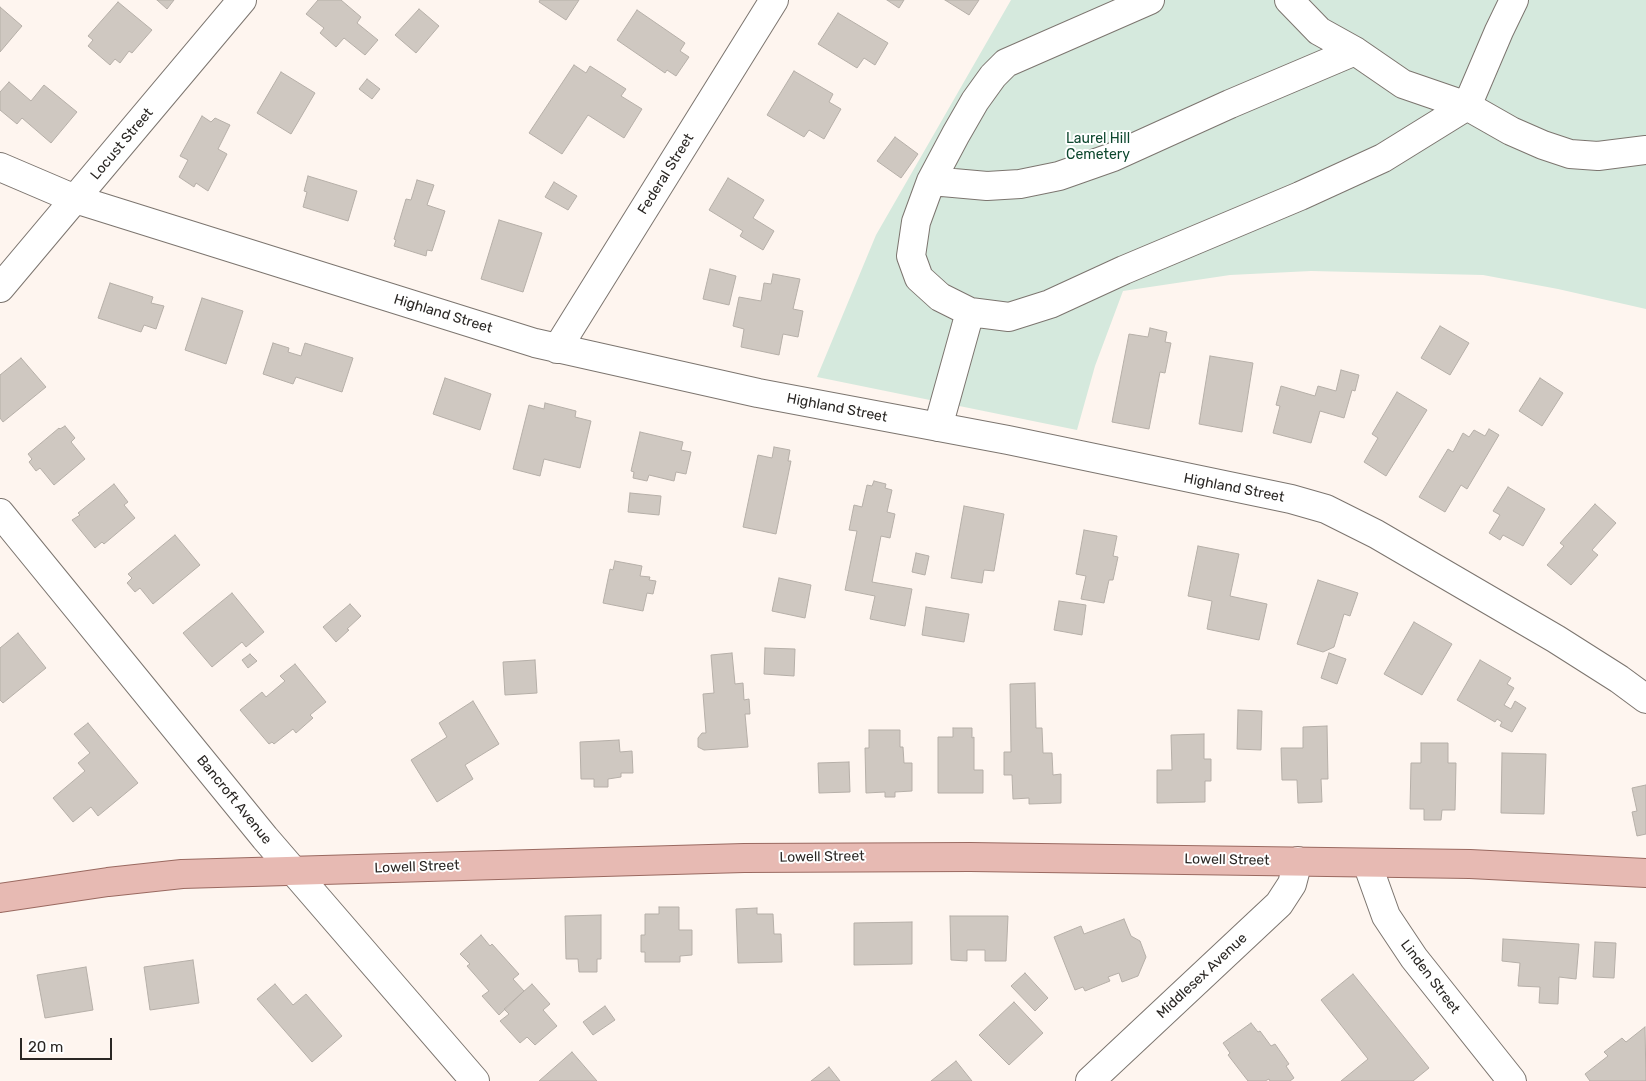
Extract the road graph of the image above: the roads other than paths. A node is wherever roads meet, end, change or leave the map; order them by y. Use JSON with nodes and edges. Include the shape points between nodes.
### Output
{"nodes":[{"id":1,"x":242,"y":0,"type":"edge"},
{"id":2,"x":774,"y":0,"type":"edge"},
{"id":3,"x":1150,"y":0,"type":"edge"},
{"id":4,"x":1289,"y":0,"type":"edge"},
{"id":5,"x":1514,"y":0,"type":"edge"},
{"id":6,"x":1355,"y":51,"type":"junction"},
{"id":7,"x":1467,"y":106,"type":"junction"},
{"id":8,"x":1646,"y":150,"type":"edge"},
{"id":9,"x":0,"y":168,"type":"edge"},
{"id":10,"x":931,"y":181,"type":"junction"},
{"id":11,"x":76,"y":199,"type":"junction"},
{"id":12,"x":0,"y":288,"type":"edge"},
{"id":13,"x":970,"y":312,"type":"junction"},
{"id":14,"x":557,"y":349,"type":"junction"},
{"id":15,"x":938,"y":427,"type":"junction"},
{"id":16,"x":0,"y":513,"type":"edge"},
{"id":17,"x":1646,"y":699,"type":"edge"},
{"id":18,"x":1298,"y":862,"type":"junction"},
{"id":19,"x":1367,"y":863,"type":"junction"},
{"id":20,"x":293,"y":870,"type":"junction"},
{"id":21,"x":1646,"y":873,"type":"edge"},
{"id":22,"x":0,"y":898,"type":"edge"},
{"id":23,"x":475,"y":1081,"type":"edge"},
{"id":24,"x":1090,"y":1081,"type":"edge"},
{"id":25,"x":1512,"y":1081,"type":"edge"}],
"edges":[{"from":1,"to":11,"type":"street","name":"Locust Street"},
{"from":2,"to":14,"type":"street","name":"Federal Street"},
{"from":3,"to":10,"type":"street","via":[[1006,63],[975,101]]},
{"from":4,"to":6,"type":"street","via":[[1319,31]]},
{"from":5,"to":7,"type":"street"},
{"from":6,"to":7,"type":"street","via":[[1403,84]]},
{"from":6,"to":10,"type":"street","via":[[1113,157],[1059,176],[1020,184],[987,186]]},
{"from":7,"to":8,"type":"street","via":[[1511,131],[1570,154],[1598,156]]},
{"from":7,"to":13,"type":"street","via":[[1383,158],[1050,304],[1009,317]]},
{"from":9,"to":11,"type":"street","name":"Highland Street"},
{"from":10,"to":13,"type":"street","via":[[916,222],[910,256],[919,278],[940,296]]},
{"from":11,"to":12,"type":"street","name":"Locust Street"},
{"from":11,"to":14,"type":"street","name":"Highland Street"},
{"from":13,"to":15,"type":"street"},
{"from":14,"to":15,"type":"street","name":"Highland Street","via":[[758,393]]},
{"from":15,"to":17,"type":"street","name":"Highland Street","via":[[1291,499],[1326,509],[1376,534],[1556,639]]},
{"from":16,"to":20,"type":"street","name":"Bancroft Avenue"},
{"from":18,"to":19,"type":"main road","name":"Lowell Street"},
{"from":18,"to":20,"type":"main road","name":"Lowell Street","via":[[848,857]]},
{"from":18,"to":24,"type":"street","name":"Middlesex Avenue","via":[[1292,884],[1279,904]]},
{"from":19,"to":21,"type":"main road","name":"Lowell Street","via":[[1470,864]]},
{"from":19,"to":25,"type":"street","name":"Linden Street","via":[[1386,916],[1414,958]]},
{"from":20,"to":22,"type":"main road","name":"Lowell Street","via":[[182,874]]},
{"from":20,"to":23,"type":"street","name":"Bancroft Avenue"}]}
